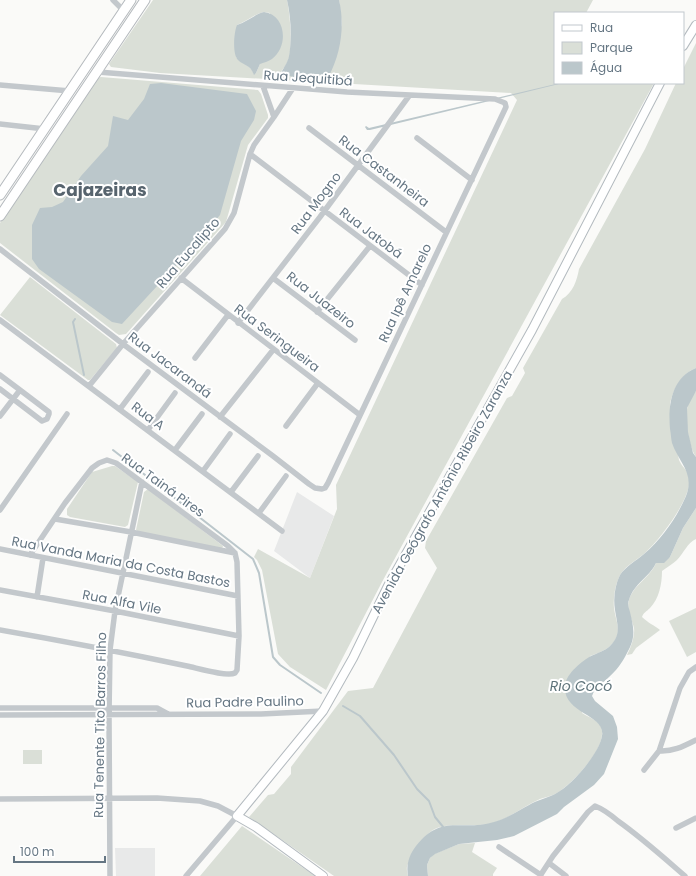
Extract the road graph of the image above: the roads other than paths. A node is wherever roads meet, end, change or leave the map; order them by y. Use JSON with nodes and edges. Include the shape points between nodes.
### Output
{"nodes":[{"id":1,"x":113,"y":0,"type":"edge"},
{"id":2,"x":131,"y":0,"type":"edge"},
{"id":3,"x":145,"y":0,"type":"edge"},
{"id":4,"x":124,"y":11,"type":"junction"},
{"id":5,"x":132,"y":20,"type":"junction"},
{"id":6,"x":696,"y":25,"type":"edge"},
{"id":7,"x":684,"y":44,"type":"edge"},
{"id":8,"x":98,"y":72,"type":"junction"},
{"id":9,"x":659,"y":84,"type":"edge"},
{"id":10,"x":0,"y":85,"type":"edge"},
{"id":11,"x":263,"y":86,"type":"junction"},
{"id":12,"x":293,"y":88,"type":"junction"},
{"id":13,"x":70,"y":92,"type":"junction"},
{"id":14,"x":410,"y":96,"type":"junction"},
{"id":15,"x":503,"y":114,"type":"joint"},
{"id":16,"x":274,"y":117,"type":"junction"},
{"id":17,"x":0,"y":124,"type":"edge"},
{"id":18,"x":309,"y":128,"type":"dead end"},
{"id":19,"x":45,"y":129,"type":"junction"},
{"id":20,"x":417,"y":138,"type":"dead end"},
{"id":21,"x":250,"y":154,"type":"junction"},
{"id":22,"x":358,"y":165,"type":"junction"},
{"id":23,"x":472,"y":180,"type":"junction"},
{"id":24,"x":0,"y":194,"type":"edge"},
{"id":25,"x":13,"y":196,"type":"junction"},
{"id":26,"x":324,"y":211,"type":"junction"},
{"id":27,"x":0,"y":216,"type":"edge"},
{"id":28,"x":446,"y":232,"type":"junction"},
{"id":29,"x":370,"y":246,"type":"junction"},
{"id":30,"x":0,"y":250,"type":"edge"},
{"id":31,"x":181,"y":278,"type":"junction"},
{"id":32,"x":273,"y":278,"type":"junction"},
{"id":33,"x":422,"y":286,"type":"junction"},
{"id":34,"x":317,"y":312,"type":"junction"},
{"id":35,"x":228,"y":315,"type":"junction"},
{"id":36,"x":0,"y":320,"type":"edge"},
{"id":37,"x":238,"y":323,"type":"junction"},
{"id":38,"x":355,"y":340,"type":"dead end"},
{"id":39,"x":123,"y":344,"type":"junction"},
{"id":40,"x":273,"y":350,"type":"junction"},
{"id":41,"x":195,"y":358,"type":"dead end"},
{"id":42,"x":148,"y":372,"type":"dead end"},
{"id":43,"x":0,"y":375,"type":"edge"},
{"id":44,"x":318,"y":384,"type":"junction"},
{"id":45,"x":89,"y":386,"type":"junction"},
{"id":46,"x":0,"y":390,"type":"edge"},
{"id":47,"x":20,"y":390,"type":"junction"},
{"id":48,"x":175,"y":393,"type":"dead end"},
{"id":49,"x":13,"y":399,"type":"junction"},
{"id":50,"x":120,"y":409,"type":"junction"},
{"id":51,"x":67,"y":414,"type":"dead end"},
{"id":52,"x":202,"y":414,"type":"dead end"},
{"id":53,"x":360,"y":415,"type":"junction"},
{"id":54,"x":0,"y":416,"type":"edge"},
{"id":55,"x":220,"y":417,"type":"junction"},
{"id":56,"x":286,"y":426,"type":"dead end"},
{"id":57,"x":148,"y":430,"type":"junction"},
{"id":58,"x":230,"y":434,"type":"dead end"},
{"id":59,"x":175,"y":450,"type":"junction"},
{"id":60,"x":258,"y":456,"type":"dead end"},
{"id":61,"x":203,"y":471,"type":"junction"},
{"id":62,"x":286,"y":476,"type":"dead end"},
{"id":63,"x":142,"y":482,"type":"junction"},
{"id":64,"x":328,"y":483,"type":"joint"},
{"id":65,"x":231,"y":492,"type":"junction"},
{"id":66,"x":0,"y":510,"type":"edge"},
{"id":67,"x":259,"y":513,"type":"junction"},
{"id":68,"x":56,"y":519,"type":"junction"},
{"id":69,"x":282,"y":531,"type":"dead end"},
{"id":70,"x":131,"y":532,"type":"junction"},
{"id":71,"x":0,"y":549,"type":"edge"},
{"id":72,"x":235,"y":554,"type":"junction"},
{"id":73,"x":30,"y":555,"type":"junction"},
{"id":74,"x":43,"y":558,"type":"junction"},
{"id":75,"x":123,"y":573,"type":"junction"},
{"id":76,"x":0,"y":590,"type":"edge"},
{"id":77,"x":238,"y":596,"type":"junction"},
{"id":78,"x":37,"y":598,"type":"junction"},
{"id":79,"x":116,"y":611,"type":"junction"},
{"id":80,"x":0,"y":630,"type":"edge"},
{"id":81,"x":239,"y":636,"type":"junction"},
{"id":82,"x":110,"y":650,"type":"junction"},
{"id":83,"x":696,"y":667,"type":"edge"},
{"id":84,"x":0,"y":708,"type":"edge"},
{"id":85,"x":109,"y":708,"type":"junction"},
{"id":86,"x":323,"y":711,"type":"junction"},
{"id":87,"x":168,"y":714,"type":"junction"},
{"id":88,"x":0,"y":715,"type":"edge"},
{"id":89,"x":109,"y":715,"type":"junction"},
{"id":90,"x":696,"y":740,"type":"edge"},
{"id":91,"x":659,"y":751,"type":"junction"},
{"id":92,"x":644,"y":770,"type":"dead end"},
{"id":93,"x":0,"y":799,"type":"edge"},
{"id":94,"x":109,"y":799,"type":"junction"},
{"id":95,"x":238,"y":816,"type":"junction"},
{"id":96,"x":696,"y":818,"type":"edge"},
{"id":97,"x":676,"y":828,"type":"dead end"},
{"id":98,"x":499,"y":847,"type":"dead end"},
{"id":99,"x":549,"y":863,"type":"junction"},
{"id":100,"x":110,"y":876,"type":"edge"},
{"id":101,"x":186,"y":876,"type":"edge"},
{"id":102,"x":322,"y":876,"type":"edge"},
{"id":103,"x":540,"y":876,"type":"edge"},
{"id":104,"x":566,"y":876,"type":"edge"},
{"id":105,"x":685,"y":876,"type":"edge"}],
"edges":[{"from":1,"to":4,"type":"street"},
{"from":2,"to":4,"type":"main road"},
{"from":3,"to":5,"type":"main road"},
{"from":4,"to":5,"type":"main road"},
{"from":4,"to":13,"type":"main road"},
{"from":5,"to":8,"type":"main road"},
{"from":6,"to":7,"type":"street"},
{"from":8,"to":11,"type":"street","name":"Rua Jequitibá"},
{"from":8,"to":25,"type":"main road"},
{"from":9,"to":86,"type":"street","name":"Avenida Geógrafo Antônio Ribeiro Zaranza","via":[[532,330],[392,579],[353,658]]},
{"from":10,"to":13,"type":"street"},
{"from":11,"to":12,"type":"street","name":"Rua Jequitibá"},
{"from":11,"to":16,"type":"street"},
{"from":12,"to":14,"type":"street","name":"Rua Jequitibá"},
{"from":12,"to":16,"type":"street","name":"Rua Eucalipto"},
{"from":13,"to":19,"type":"main road"},
{"from":14,"to":15,"type":"street","name":"Rua Jequitibá","via":[[495,99],[505,103]]},
{"from":14,"to":22,"type":"street","name":"Rua Mogno"},
{"from":15,"to":23,"type":"street","name":"Rua Ipê Amarelo"},
{"from":16,"to":21,"type":"street","name":"Rua Eucalipto"},
{"from":17,"to":19,"type":"street"},
{"from":18,"to":22,"type":"street","name":"Rua Castanheira"},
{"from":19,"to":24,"type":"main road"},
{"from":20,"to":23,"type":"street"},
{"from":21,"to":26,"type":"street","name":"Rua Jatobá"},
{"from":21,"to":31,"type":"street","name":"Rua Eucalipto","via":[[231,220]]},
{"from":22,"to":26,"type":"street","name":"Rua Mogno"},
{"from":22,"to":28,"type":"street","name":"Rua Castanheira"},
{"from":23,"to":28,"type":"street","name":"Rua Ipê Amarelo"},
{"from":24,"to":25,"type":"street"},
{"from":25,"to":27,"type":"main road"},
{"from":26,"to":29,"type":"street","name":"Rua Jatobá"},
{"from":26,"to":32,"type":"street","name":"Rua Mogno"},
{"from":28,"to":33,"type":"street","name":"Rua Ipê Amarelo"},
{"from":29,"to":33,"type":"street","name":"Rua Jatobá"},
{"from":29,"to":34,"type":"street"},
{"from":30,"to":39,"type":"street","name":"Rua Jacarandá"},
{"from":31,"to":35,"type":"street","name":"Rua Seringueira"},
{"from":31,"to":39,"type":"street","name":"Rua Eucalipto"},
{"from":32,"to":34,"type":"street","name":"Rua Juazeiro"},
{"from":32,"to":37,"type":"street","name":"Rua Mogno"},
{"from":33,"to":53,"type":"street","name":"Rua Ipê Amarelo"},
{"from":34,"to":38,"type":"street","name":"Rua Juazeiro"},
{"from":35,"to":37,"type":"street","name":"Rua Seringueira"},
{"from":35,"to":41,"type":"street"},
{"from":36,"to":45,"type":"street","name":"Rua A"},
{"from":37,"to":40,"type":"street","name":"Rua Seringueira"},
{"from":39,"to":45,"type":"street","name":"Rua Eucalipto"},
{"from":39,"to":55,"type":"street","name":"Rua Jacarandá"},
{"from":40,"to":44,"type":"street","name":"Rua Seringueira"},
{"from":40,"to":55,"type":"street"},
{"from":42,"to":50,"type":"street"},
{"from":43,"to":47,"type":"street"},
{"from":44,"to":53,"type":"street","name":"Rua Seringueira"},
{"from":44,"to":56,"type":"street"},
{"from":45,"to":50,"type":"street","name":"Rua A"},
{"from":46,"to":49,"type":"street"},
{"from":47,"to":49,"type":"street"},
{"from":47,"to":49,"type":"street","via":[[49,412],[47,419],[42,420]]},
{"from":48,"to":57,"type":"street"},
{"from":49,"to":54,"type":"street"},
{"from":50,"to":57,"type":"street","name":"Rua A"},
{"from":51,"to":66,"type":"street"},
{"from":52,"to":59,"type":"street"},
{"from":53,"to":64,"type":"street","name":"Rua Ipê Amarelo"},
{"from":55,"to":64,"type":"street","name":"Rua Jacarandá","via":[[308,484],[322,489]]},
{"from":57,"to":59,"type":"street","name":"Rua A"},
{"from":58,"to":61,"type":"street"},
{"from":59,"to":61,"type":"street","name":"Rua A"},
{"from":60,"to":65,"type":"street"},
{"from":61,"to":65,"type":"street","name":"Rua A"},
{"from":62,"to":67,"type":"street"},
{"from":63,"to":68,"type":"street","name":"Rua Tainá Pires","via":[[111,460],[99,462],[86,475]]},
{"from":63,"to":70,"type":"street","name":"Rua Tenente Tito Barros Filho"},
{"from":63,"to":72,"type":"street","name":"Rua Tainá Pires","via":[[228,546]]},
{"from":65,"to":67,"type":"street","name":"Rua A"},
{"from":67,"to":69,"type":"street","name":"Rua A"},
{"from":68,"to":70,"type":"street"},
{"from":68,"to":73,"type":"street","name":"Rua Tainá Pires"},
{"from":70,"to":72,"type":"street"},
{"from":70,"to":75,"type":"street","name":"Rua Tenente Tito Barros Filho"},
{"from":71,"to":73,"type":"street","name":"Rua Vanda Maria da Costa Bastos"},
{"from":72,"to":77,"type":"street"},
{"from":73,"to":74,"type":"street","name":"Rua Vanda Maria da Costa Bastos"},
{"from":74,"to":75,"type":"street","name":"Rua Vanda Maria da Costa Bastos"},
{"from":74,"to":78,"type":"street"},
{"from":75,"to":77,"type":"street","name":"Rua Vanda Maria da Costa Bastos"},
{"from":75,"to":79,"type":"street","name":"Rua Tenente Tito Barros Filho"},
{"from":76,"to":78,"type":"street","name":"Rua Alfa Vile"},
{"from":77,"to":81,"type":"street"},
{"from":78,"to":79,"type":"street","name":"Rua Alfa Vile"},
{"from":79,"to":81,"type":"street","name":"Rua Alfa Vile"},
{"from":79,"to":82,"type":"street","name":"Rua Tenente Tito Barros Filho"},
{"from":80,"to":82,"type":"street"},
{"from":81,"to":82,"type":"street","via":[[237,670],[228,675]]},
{"from":82,"to":85,"type":"street","name":"Rua Tenente Tito Barros Filho"},
{"from":83,"to":91,"type":"street","via":[[689,672],[680,688]]},
{"from":84,"to":85,"type":"street","name":"Rua Padre Paulino"},
{"from":85,"to":87,"type":"street","name":"Rua Padre Paulino","via":[[157,708]]},
{"from":85,"to":89,"type":"street","name":"Rua Tenente Tito Barros Filho"},
{"from":86,"to":87,"type":"street","name":"Rua Padre Paulino"},
{"from":86,"to":95,"type":"street","name":"Avenida Geógrafo Antônio Ribeiro Zaranza"},
{"from":87,"to":89,"type":"street","name":"Rua Padre Paulino"},
{"from":88,"to":89,"type":"street","name":"Rua Padre Paulino"},
{"from":89,"to":94,"type":"street","name":"Rua Tenente Tito Barros Filho"},
{"from":90,"to":91,"type":"street","via":[[676,750]]},
{"from":91,"to":92,"type":"street"},
{"from":93,"to":94,"type":"street"},
{"from":94,"to":95,"type":"street","via":[[191,800],[218,806]]},
{"from":94,"to":100,"type":"street","name":"Rua Tenente Tito Barros Filho"},
{"from":95,"to":101,"type":"street","name":"Avenida Geógrafo Antônio Ribeiro Zaranza"},
{"from":95,"to":102,"type":"street"},
{"from":96,"to":97,"type":"street"},
{"from":98,"to":103,"type":"street"},
{"from":99,"to":103,"type":"street"},
{"from":99,"to":104,"type":"street"},
{"from":99,"to":105,"type":"street","via":[[595,806],[657,851]]}]}
